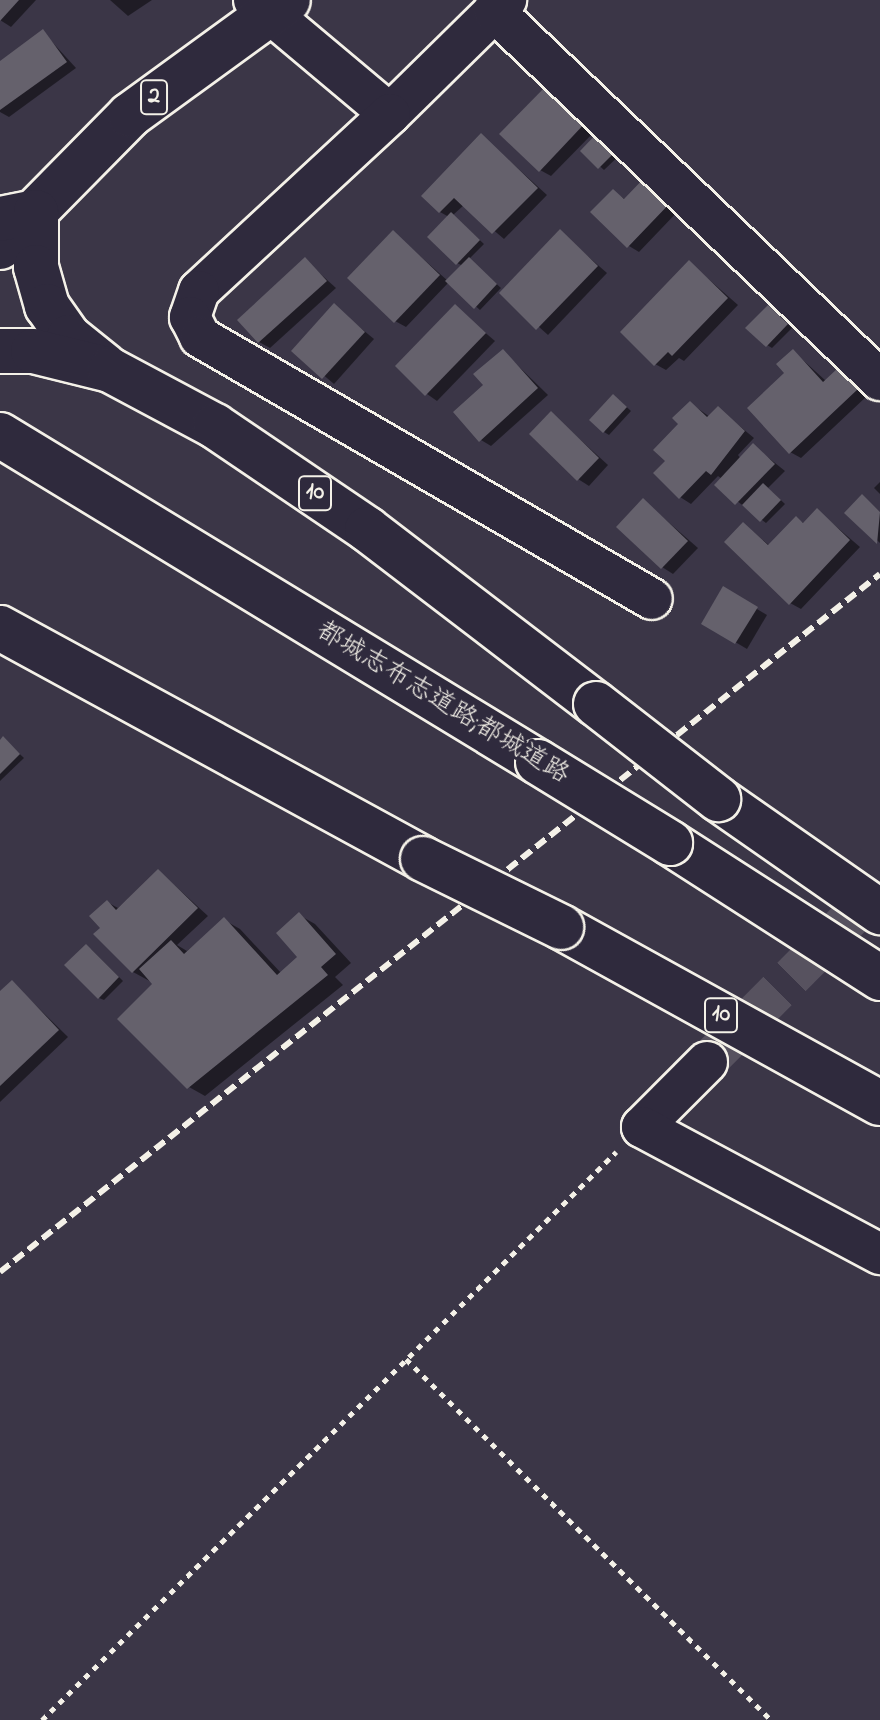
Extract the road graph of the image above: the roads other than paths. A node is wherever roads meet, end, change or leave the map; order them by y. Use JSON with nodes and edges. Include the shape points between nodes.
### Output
{"nodes":[{"id":1,"x":270,"y":4,"type":"edge"},
{"id":2,"x":500,"y":6,"type":"edge"},
{"id":3,"x":390,"y":114,"type":"junction"},
{"id":4,"x":18,"y":216,"type":"edge"},
{"id":5,"x":0,"y":247,"type":"edge"},
{"id":6,"x":0,"y":351,"type":"edge"},
{"id":7,"x":110,"y":370,"type":"junction"},
{"id":8,"x":880,"y":380,"type":"edge"},
{"id":9,"x":0,"y":435,"type":"edge"},
{"id":10,"x":652,"y":599,"type":"dead end"},
{"id":11,"x":0,"y":628,"type":"edge"},
{"id":12,"x":880,"y":912,"type":"edge"},
{"id":13,"x":880,"y":978,"type":"edge"},
{"id":14,"x":707,"y":1062,"type":"tunnel mouth"},
{"id":15,"x":880,"y":1103,"type":"edge"},
{"id":16,"x":880,"y":1254,"type":"edge"}],
"edges":[{"from":1,"to":3,"type":"street"},
{"from":1,"to":4,"type":"main road","number":"2","via":[[130,115]]},
{"from":2,"to":3,"type":"street"},
{"from":2,"to":8,"type":"street"},
{"from":3,"to":10,"type":"street","via":[[199,291],[190,317],[200,337]]},
{"from":4,"to":5,"type":"main road","number":"2"},
{"from":4,"to":7,"type":"main road","number":"10","via":[[47,306],[69,337]]},
{"from":6,"to":7,"type":"main road","number":"10","via":[[33,351]]},
{"from":7,"to":12,"type":"main road","number":"10","bridge":true,"via":[[215,426],[367,529],[718,799]]},
{"from":9,"to":13,"type":"main road","name":"都城志布志道路;都城道路","bridge":true,"via":[[670,843]]},
{"from":11,"to":15,"type":"main road","number":"10","bridge":true},
{"from":14,"to":16,"type":"street","via":[[642,1127]]}]}
